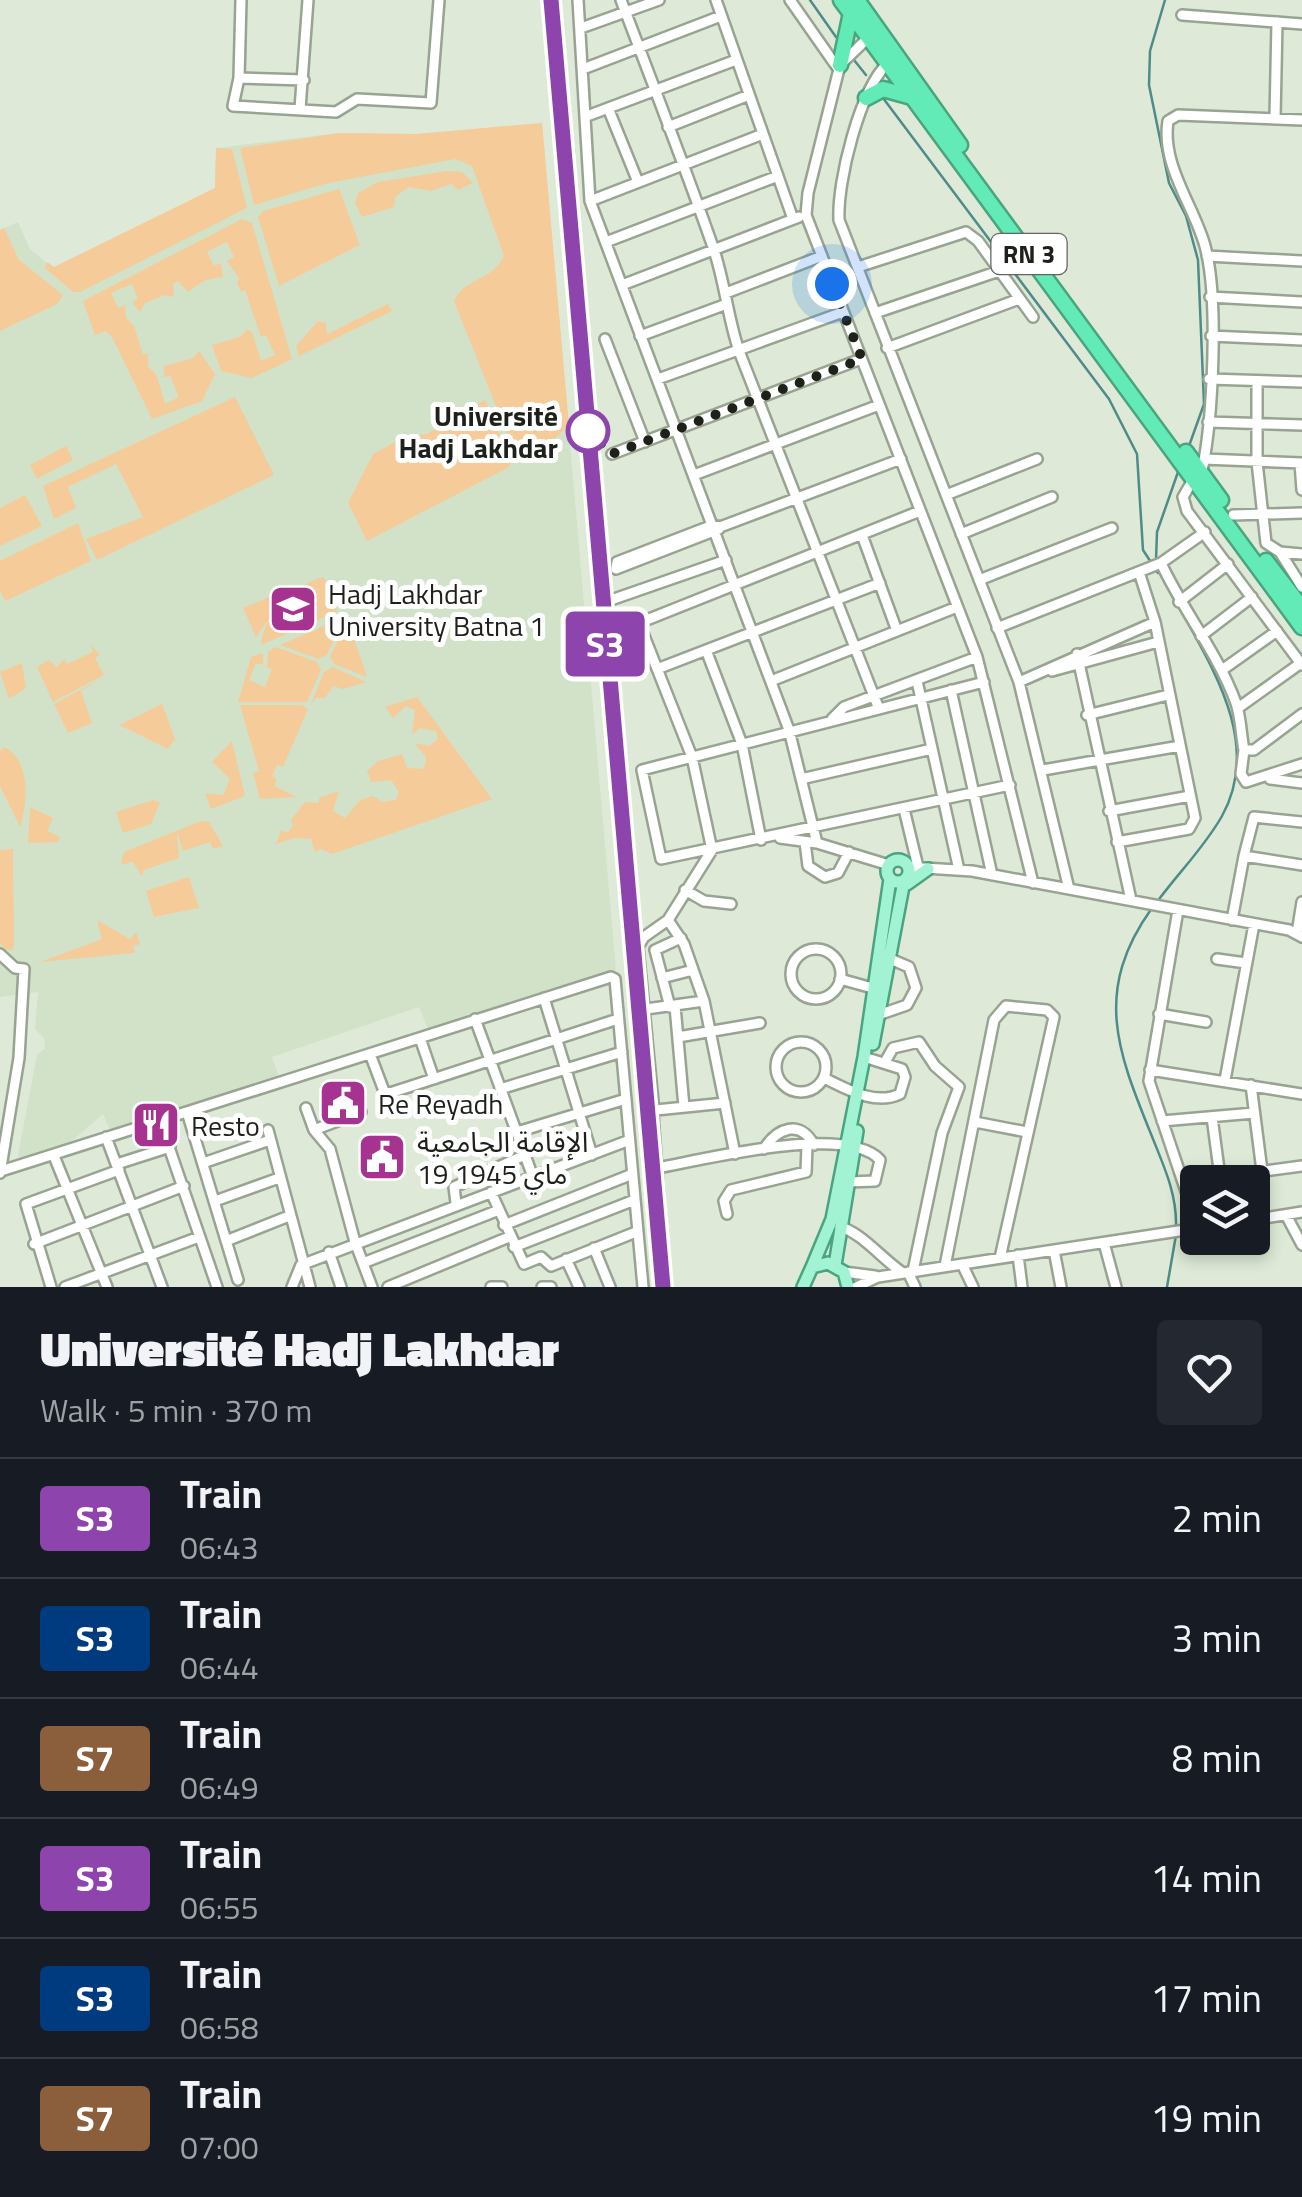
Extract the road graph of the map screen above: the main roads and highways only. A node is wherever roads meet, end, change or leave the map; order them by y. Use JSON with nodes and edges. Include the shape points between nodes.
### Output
{"nodes":[{"id":1,"x":841,"y":0,"type":"edge"},
{"id":2,"x":854,"y":7,"type":"edge"},
{"id":3,"x":892,"y":59,"type":"junction"},
{"id":4,"x":840,"y":67,"type":"road end"},
{"id":5,"x":866,"y":98,"type":"road end"},
{"id":6,"x":914,"y":98,"type":"junction"},
{"id":7,"x":1173,"y":442,"type":"junction"},
{"id":8,"x":1196,"y":468,"type":"junction"},
{"id":9,"x":1302,"y":608,"type":"edge"},
{"id":10,"x":1302,"y":627,"type":"edge"},
{"id":11,"x":898,"y":884,"type":"junction"},
{"id":12,"x":878,"y":989,"type":"junction"},
{"id":13,"x":867,"y":1058,"type":"junction"},
{"id":14,"x":850,"y":1148,"type":"junction"},
{"id":15,"x":812,"y":1266,"type":"junction"},
{"id":16,"x":840,"y":1268,"type":"junction"},
{"id":17,"x":801,"y":1284,"type":"edge"},
{"id":18,"x":848,"y":1287,"type":"edge"}],
"edges":[{"from":1,"to":2,"type":"highway","number":"RN 3"},
{"from":2,"to":3,"type":"highway","number":"RN 3"},
{"from":2,"to":4,"type":"highway"},
{"from":3,"to":6,"type":"highway","number":"RN 3"},
{"from":3,"to":7,"type":"highway","number":"RN 3"},
{"from":5,"to":6,"type":"highway","via":[[883,89]]},
{"from":6,"to":7,"type":"highway","number":"RN 3"},
{"from":7,"to":8,"type":"highway","number":"RN 3"},
{"from":8,"to":9,"type":"highway","number":"RN 3","via":[[1271,553]]},
{"from":8,"to":10,"type":"highway","number":"RN 3"},
{"from":11,"to":11,"type":"main road","via":[[918,868],[901,860],[889,865]]},
{"from":11,"to":12,"type":"main road"},
{"from":11,"to":12,"type":"main road"},
{"from":12,"to":13,"type":"main road"},
{"from":12,"to":13,"type":"main road"},
{"from":13,"to":14,"type":"main road"},
{"from":14,"to":15,"type":"main road","via":[[830,1227]]},
{"from":14,"to":16,"type":"main road"},
{"from":15,"to":16,"type":"main road"},
{"from":15,"to":17,"type":"main road"},
{"from":16,"to":18,"type":"main road"}]}
